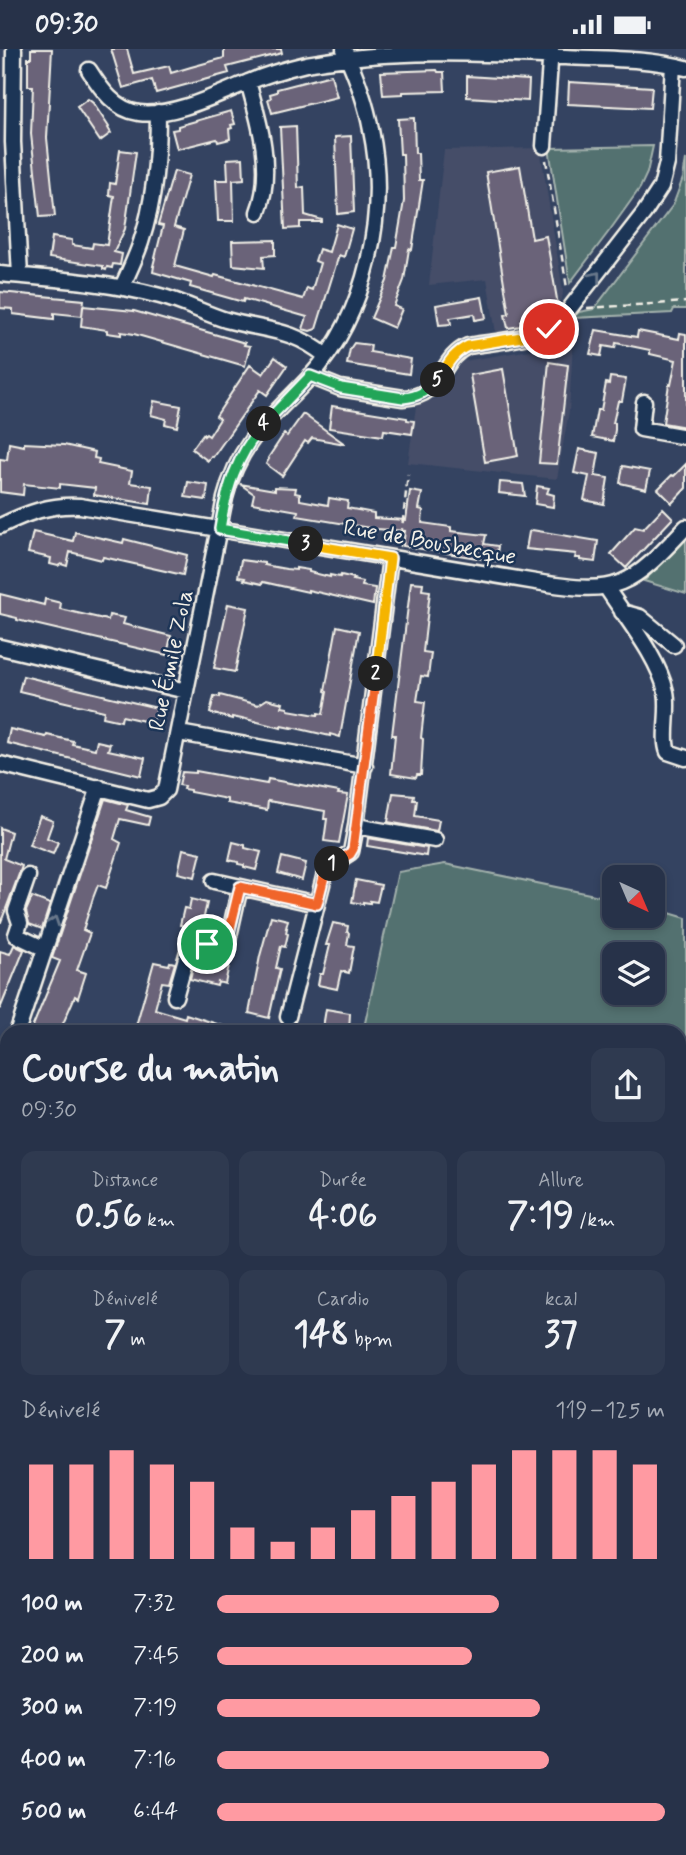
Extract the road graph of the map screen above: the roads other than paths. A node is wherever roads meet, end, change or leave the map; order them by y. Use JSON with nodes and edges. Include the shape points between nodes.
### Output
{"nodes":[{"id":1,"x":14,"y":49,"type":"edge"},
{"id":2,"x":346,"y":53,"type":"edge"},
{"id":3,"x":551,"y":53,"type":"edge"},
{"id":4,"x":679,"y":67,"type":"edge"},
{"id":5,"x":89,"y":70,"type":"dead end"},
{"id":6,"x":248,"y":82,"type":"junction"},
{"id":7,"x":158,"y":112,"type":"junction"},
{"id":8,"x":544,"y":146,"type":"road end"},
{"id":9,"x":258,"y":212,"type":"dead end"},
{"id":10,"x":0,"y":274,"type":"edge"},
{"id":11,"x":20,"y":276,"type":"junction"},
{"id":12,"x":122,"y":287,"type":"junction"},
{"id":13,"x":326,"y":356,"type":"junction"},
{"id":14,"x":310,"y":376,"type":"junction"},
{"id":15,"x":645,"y":402,"type":"dead end"},
{"id":16,"x":686,"y":437,"type":"edge"},
{"id":17,"x":22,"y":515,"type":"junction"},
{"id":18,"x":0,"y":520,"type":"edge"},
{"id":19,"x":0,"y":526,"type":"edge"},
{"id":20,"x":686,"y":527,"type":"edge"},
{"id":21,"x":220,"y":529,"type":"junction"},
{"id":22,"x":394,"y":559,"type":"junction"},
{"id":23,"x":606,"y":587,"type":"junction"},
{"id":24,"x":622,"y":612,"type":"junction"},
{"id":25,"x":674,"y":646,"type":"dead end"},
{"id":26,"x":0,"y":647,"type":"edge"},
{"id":27,"x":186,"y":691,"type":"junction"},
{"id":28,"x":178,"y":733,"type":"junction"},
{"id":29,"x":686,"y":758,"type":"edge"},
{"id":30,"x":0,"y":764,"type":"edge"},
{"id":31,"x":365,"y":766,"type":"junction"},
{"id":32,"x":99,"y":787,"type":"junction"},
{"id":33,"x":356,"y":826,"type":"junction"},
{"id":34,"x":435,"y":840,"type":"dead end"},
{"id":35,"x":28,"y":876,"type":"dead end"},
{"id":36,"x":214,"y":881,"type":"dead end"},
{"id":37,"x":240,"y":887,"type":"junction"},
{"id":38,"x":317,"y":904,"type":"junction"},
{"id":39,"x":45,"y":949,"type":"junction"},
{"id":40,"x":174,"y":997,"type":"dead end"},
{"id":41,"x":288,"y":1017,"type":"dead end"},
{"id":42,"x":19,"y":1025,"type":"edge"}],
"edges":[{"from":1,"to":11,"type":"street"},
{"from":2,"to":3,"type":"street"},
{"from":2,"to":6,"type":"street"},
{"from":2,"to":13,"type":"street","name":"Rue Émile Zola","via":[[371,131],[376,166],[374,218],[359,294]]},
{"from":3,"to":4,"type":"street"},
{"from":3,"to":8,"type":"street"},
{"from":14,"to":4,"type":"street","one_way":true,"via":[[341,388],[411,398],[434,385],[461,349],[542,332],[560,321],[661,187]]},
{"from":5,"to":7,"type":"street","via":[[117,104],[132,112]]},
{"from":6,"to":7,"type":"street","via":[[198,103]]},
{"from":6,"to":9,"type":"street","via":[[264,157]]},
{"from":7,"to":12,"type":"street","via":[[148,216]]},
{"from":10,"to":11,"type":"street"},
{"from":11,"to":12,"type":"street"},
{"from":12,"to":13,"type":"street","via":[[174,299],[224,319],[292,334]]},
{"from":13,"to":14,"type":"street","name":"Rue Émile Zola"},
{"from":14,"to":21,"type":"street","name":"Rue Émile Zola","via":[[247,446],[228,488]]},
{"from":15,"to":16,"type":"street","via":[[641,429]]},
{"from":17,"to":18,"type":"street","name":"Rue de Bousbecque"},
{"from":17,"to":19,"type":"street","name":"Rue de Bousbecque"},
{"from":17,"to":21,"type":"street","name":"Rue de Bousbecque","via":[[54,506],[80,506]]},
{"from":20,"to":23,"type":"street","name":"Rue de Bousbecque","via":[[645,569]]},
{"from":21,"to":22,"type":"street","name":"Rue de Bousbecque"},
{"from":21,"to":27,"type":"street","name":"Rue Émile Zola"},
{"from":22,"to":23,"type":"street","name":"Rue de Bousbecque","via":[[567,587]]},
{"from":22,"to":31,"type":"street"},
{"from":23,"to":24,"type":"street"},
{"from":24,"to":25,"type":"street","via":[[640,617]]},
{"from":24,"to":29,"type":"street","via":[[656,665],[666,692],[665,747],[668,753]]},
{"from":26,"to":27,"type":"street"},
{"from":27,"to":28,"type":"street","name":"Rue Émile Zola"},
{"from":28,"to":31,"type":"street"},
{"from":28,"to":32,"type":"street","name":"Rue Émile Zola","via":[[167,787],[159,797],[148,800]]},
{"from":30,"to":32,"type":"street"},
{"from":31,"to":33,"type":"street"},
{"from":39,"to":32,"type":"street","one_way":true},
{"from":33,"to":34,"type":"street"},
{"from":33,"to":38,"type":"street","via":[[351,852],[326,870]]},
{"from":35,"to":39,"type":"street","via":[[16,911],[20,923],[16,935]]},
{"from":36,"to":37,"type":"street"},
{"from":37,"to":38,"type":"street"},
{"from":37,"to":40,"type":"street","via":[[226,945],[190,944]]},
{"from":38,"to":41,"type":"street"},
{"from":39,"to":42,"type":"street"}]}
